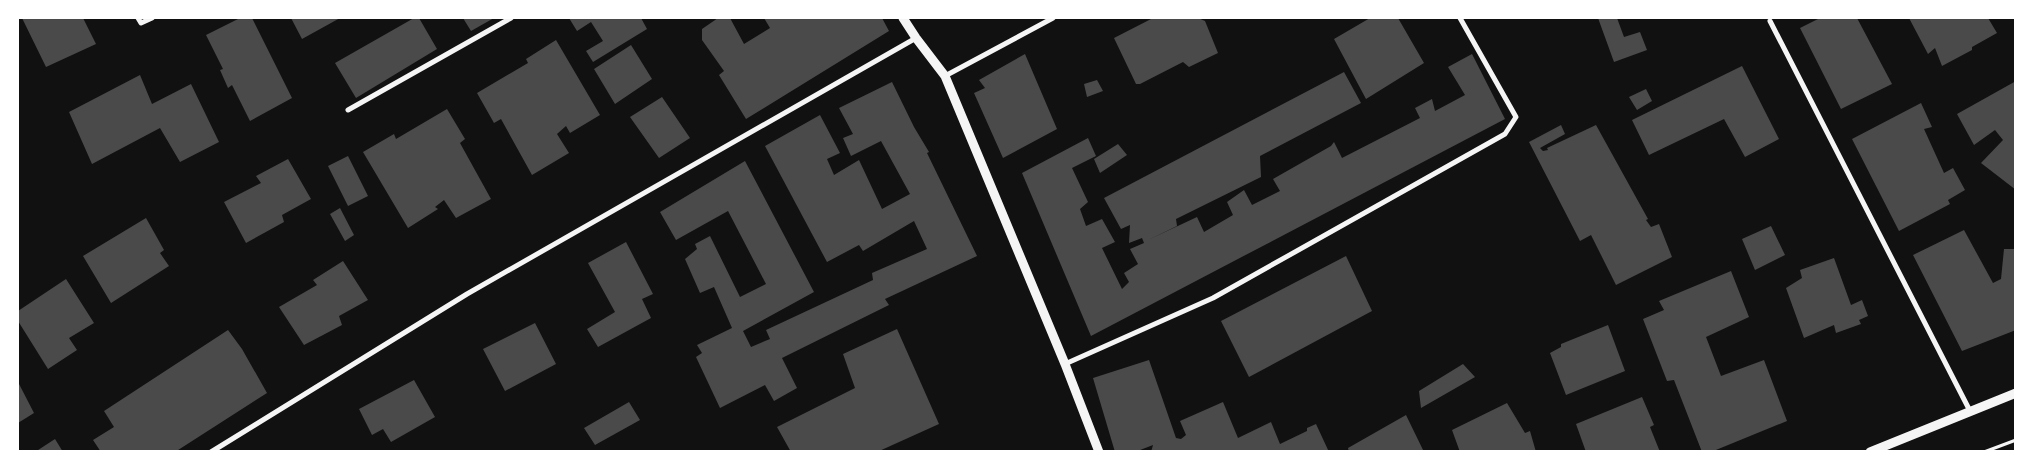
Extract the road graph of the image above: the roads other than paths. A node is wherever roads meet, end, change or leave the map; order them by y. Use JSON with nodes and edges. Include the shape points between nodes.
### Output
{"nodes":[{"id":1,"x":138,"y":18,"type":"edge"},
{"id":2,"x":152,"y":18,"type":"edge"},
{"id":3,"x":511,"y":18,"type":"edge"},
{"id":4,"x":904,"y":18,"type":"edge"},
{"id":5,"x":1053,"y":18,"type":"edge"},
{"id":6,"x":1460,"y":18,"type":"edge"},
{"id":7,"x":1770,"y":21,"type":"dead end"},
{"id":8,"x":916,"y":38,"type":"junction"},
{"id":9,"x":945,"y":76,"type":"junction"},
{"id":10,"x":348,"y":110,"type":"dead end"},
{"id":11,"x":1065,"y":364,"type":"junction"},
{"id":12,"x":2016,"y":393,"type":"edge"},
{"id":13,"x":1970,"y":411,"type":"junction"},
{"id":14,"x":211,"y":452,"type":"edge"},
{"id":15,"x":1099,"y":452,"type":"edge"},
{"id":16,"x":1870,"y":452,"type":"edge"}],
"edges":[{"from":1,"to":2,"type":"street","via":[[142,24]]},
{"from":3,"to":10,"type":"street"},
{"from":4,"to":8,"type":"street"},
{"from":5,"to":9,"type":"street"},
{"from":6,"to":11,"type":"street","via":[[1516,117],[1505,134],[1213,298]]},
{"from":7,"to":13,"type":"street"},
{"from":8,"to":9,"type":"street"},
{"from":8,"to":14,"type":"street","via":[[467,294]]},
{"from":9,"to":11,"type":"street"},
{"from":11,"to":15,"type":"street"},
{"from":12,"to":13,"type":"street"},
{"from":13,"to":16,"type":"street"}]}
